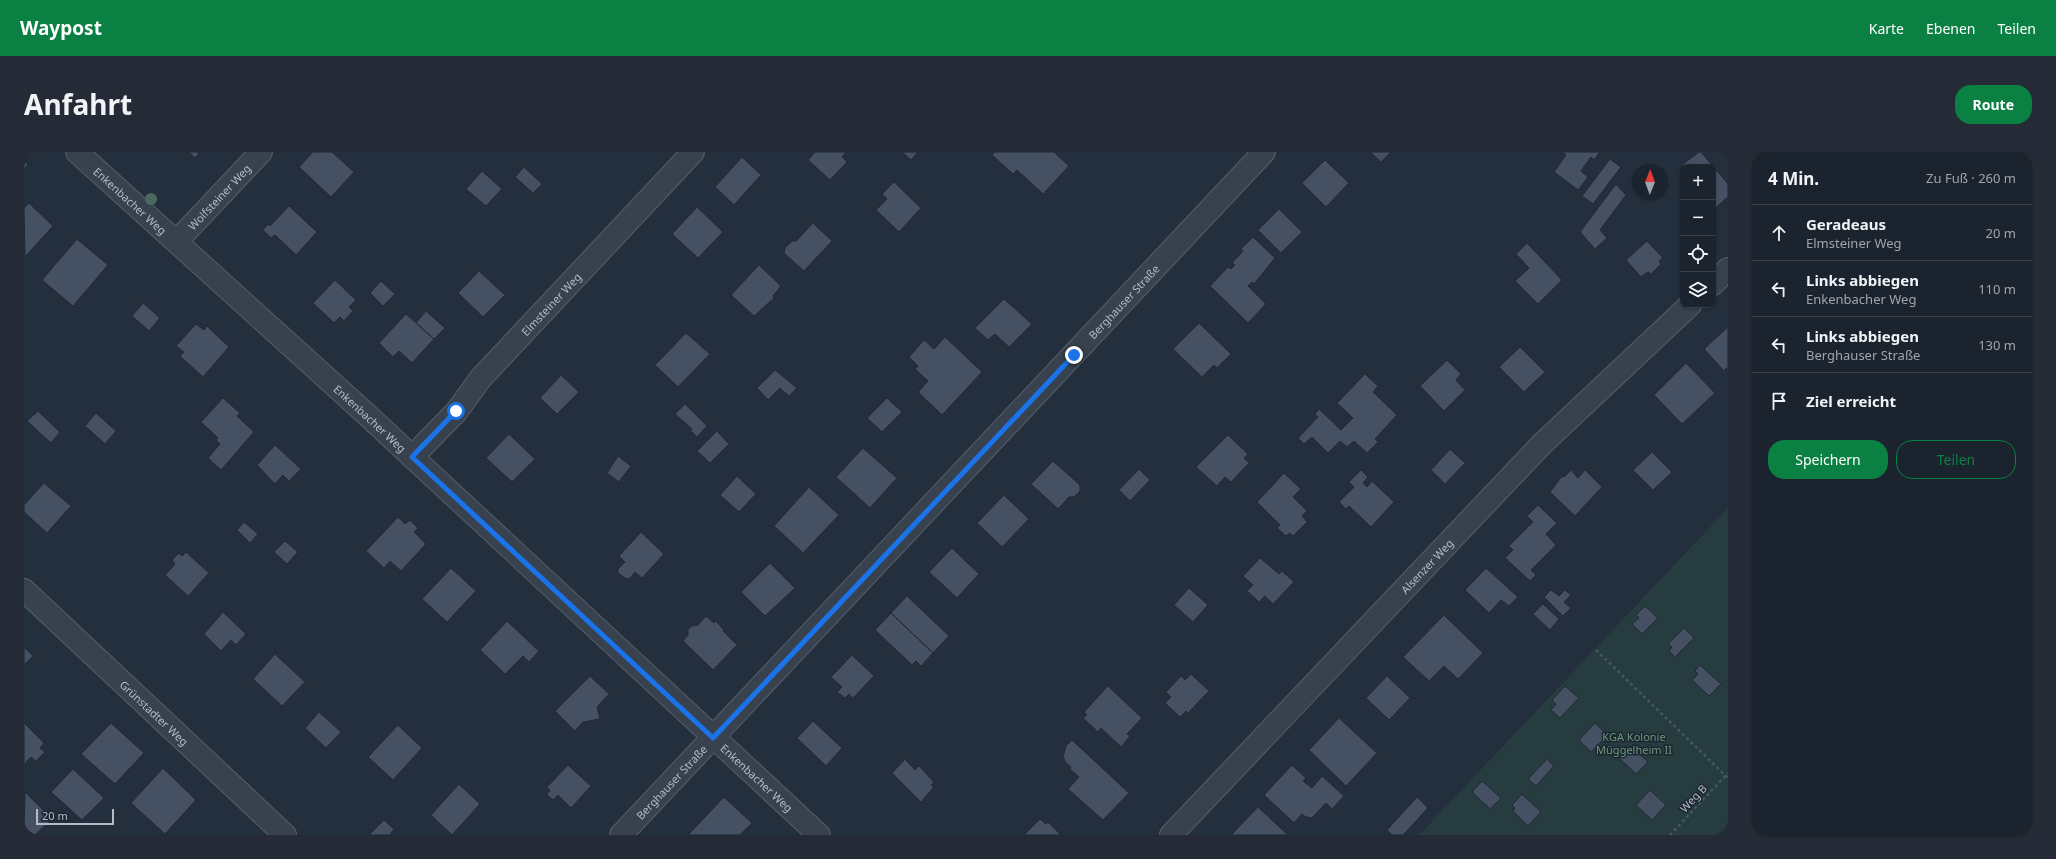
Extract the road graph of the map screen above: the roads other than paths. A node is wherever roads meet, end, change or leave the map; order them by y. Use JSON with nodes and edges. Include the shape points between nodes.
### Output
{"nodes":[{"id":1,"x":77,"y":152,"type":"edge"},
{"id":2,"x":261,"y":152,"type":"edge"},
{"id":3,"x":693,"y":152,"type":"edge"},
{"id":4,"x":1264,"y":152,"type":"edge"},
{"id":5,"x":177,"y":241,"type":"junction"},
{"id":6,"x":1728,"y":269,"type":"edge"},
{"id":7,"x":1716,"y":281,"type":"edge"},
{"id":8,"x":1687,"y":308,"type":"edge"},
{"id":9,"x":412,"y":457,"type":"junction"},
{"id":10,"x":24,"y":590,"type":"edge"},
{"id":11,"x":713,"y":738,"type":"junction"},
{"id":12,"x":285,"y":835,"type":"edge"},
{"id":13,"x":621,"y":835,"type":"edge"},
{"id":14,"x":819,"y":835,"type":"edge"},
{"id":15,"x":1171,"y":835,"type":"edge"}],
"edges":[{"from":1,"to":5,"type":"street","name":"Enkenbacher Weg"},
{"from":2,"to":5,"type":"street","name":"Wolfsteiner Weg"},
{"from":3,"to":9,"type":"street","name":"Elmsteiner Weg","via":[[480,379],[456,411]]},
{"from":4,"to":11,"type":"street","name":"Berghauser Straße"},
{"from":5,"to":9,"type":"street","name":"Enkenbacher Weg"},
{"from":6,"to":7,"type":"street"},
{"from":8,"to":15,"type":"street","name":"Alsenzer Weg","via":[[1542,444]]},
{"from":9,"to":11,"type":"street","name":"Enkenbacher Weg"},
{"from":10,"to":12,"type":"street","name":"Grünstadter Weg"},
{"from":11,"to":13,"type":"street","name":"Berghauser Straße"},
{"from":11,"to":14,"type":"street","name":"Enkenbacher Weg"}]}
